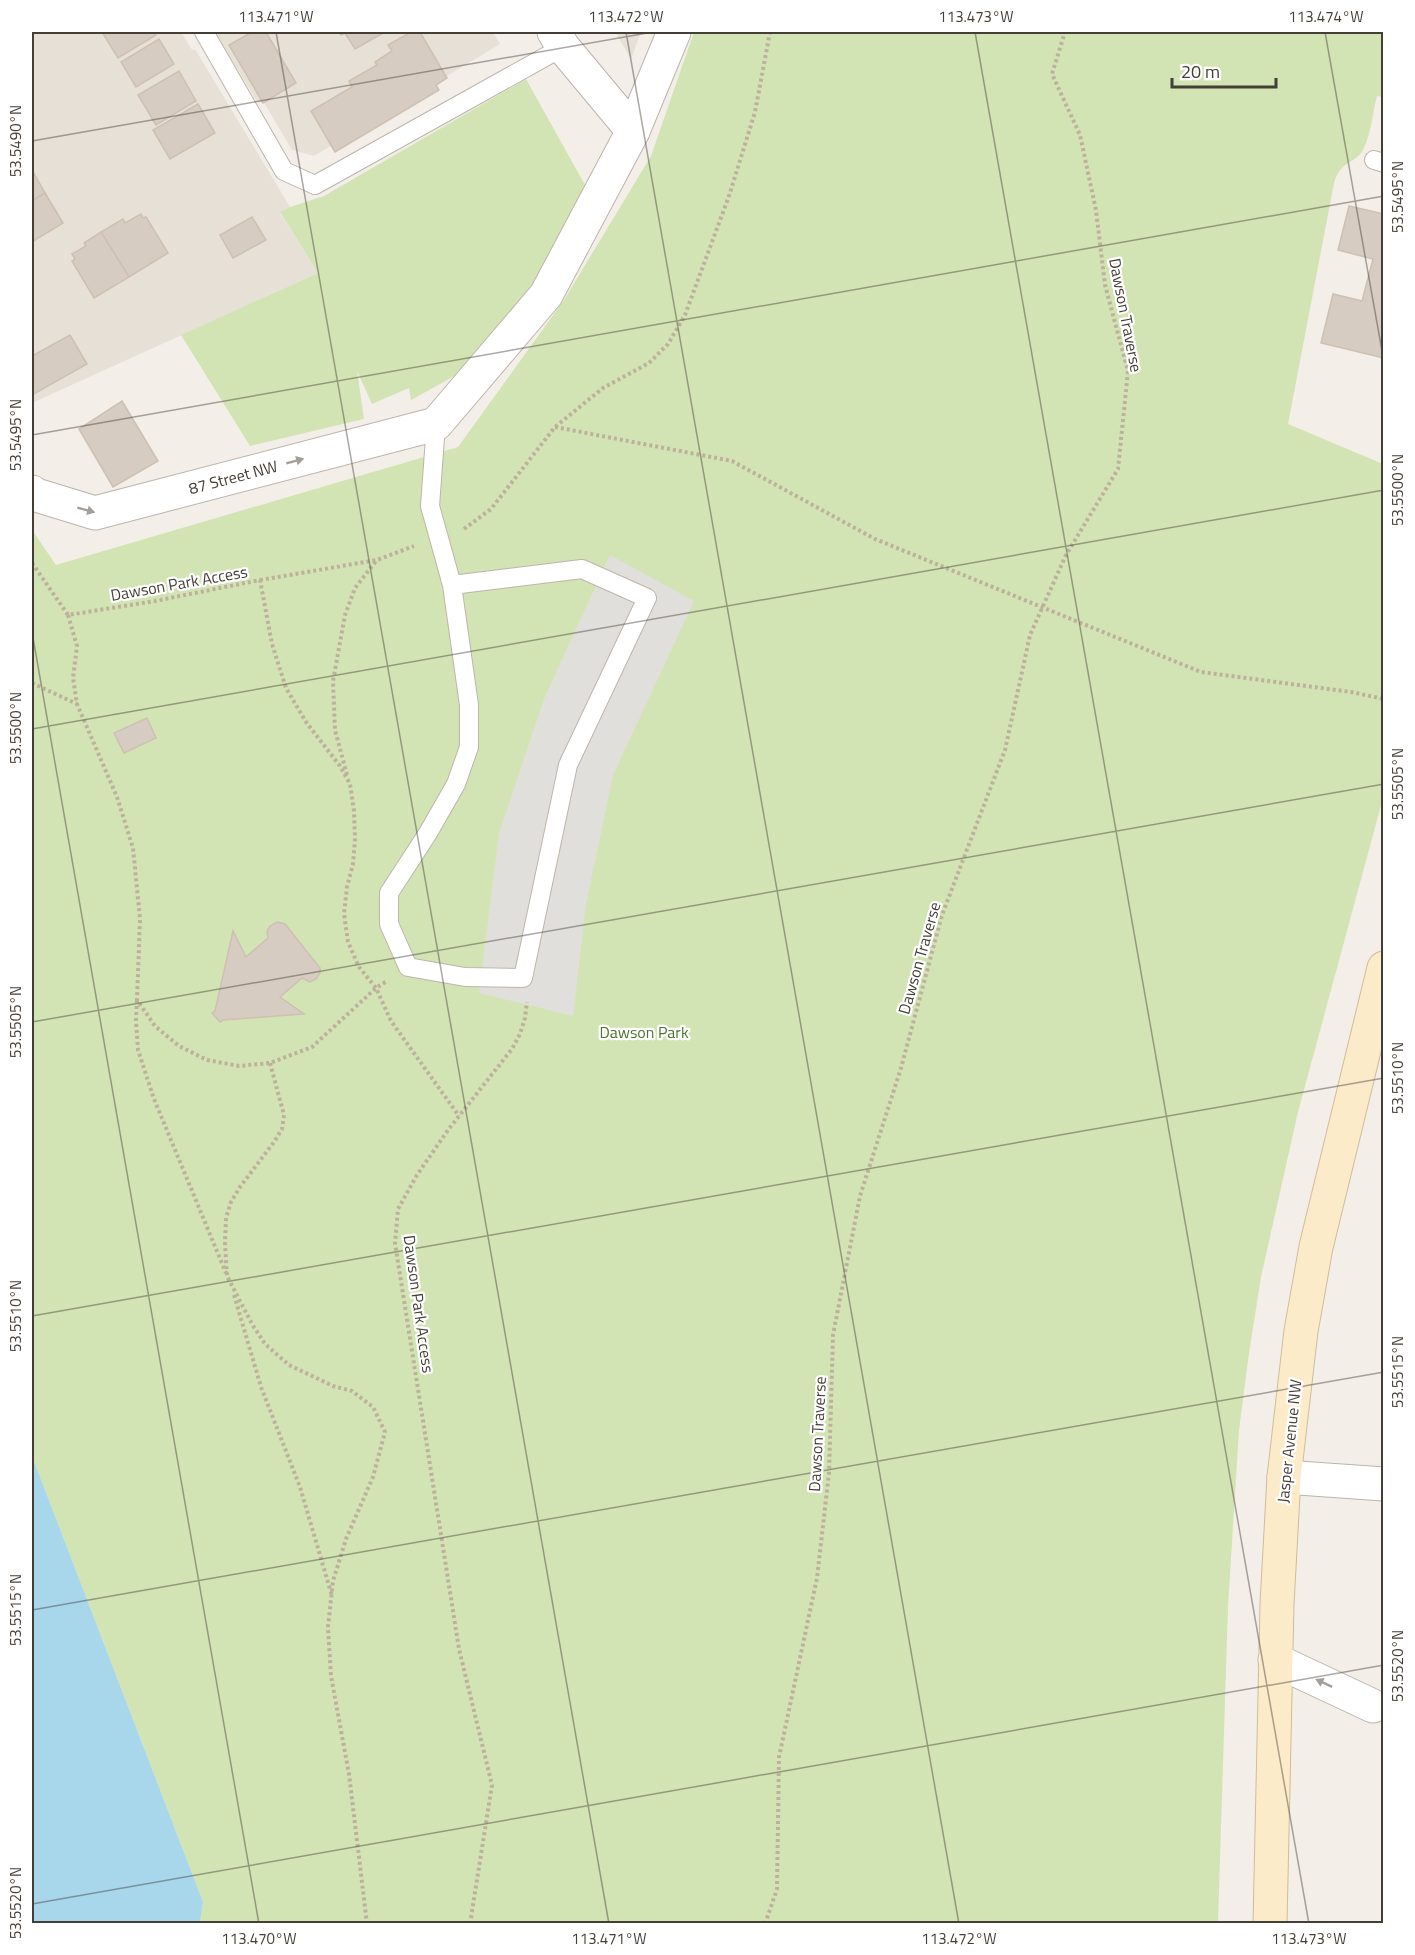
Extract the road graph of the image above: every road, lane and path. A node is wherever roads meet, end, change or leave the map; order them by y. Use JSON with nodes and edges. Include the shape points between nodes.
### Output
{"nodes":[{"id":1,"x":204,"y":32,"type":"edge"},
{"id":2,"x":674,"y":32,"type":"edge"},
{"id":3,"x":770,"y":32,"type":"edge"},
{"id":4,"x":1065,"y":32,"type":"edge"},
{"id":5,"x":559,"y":39,"type":"edge"},
{"id":6,"x":633,"y":131,"type":"junction"},
{"id":7,"x":436,"y":424,"type":"junction"},
{"id":8,"x":555,"y":427,"type":"junction"},
{"id":9,"x":32,"y":492,"type":"edge"},
{"id":10,"x":439,"y":537,"type":"junction"},
{"id":11,"x":376,"y":560,"type":"junction"},
{"id":12,"x":32,"y":563,"type":"edge"},
{"id":13,"x":260,"y":580,"type":"junction"},
{"id":14,"x":452,"y":585,"type":"junction"},
{"id":15,"x":1042,"y":608,"type":"junction"},
{"id":16,"x":68,"y":615,"type":"junction"},
{"id":17,"x":32,"y":683,"type":"edge"},
{"id":18,"x":1383,"y":699,"type":"edge"},
{"id":19,"x":77,"y":704,"type":"junction"},
{"id":20,"x":350,"y":784,"type":"junction"},
{"id":21,"x":408,"y":967,"type":"junction"},
{"id":22,"x":1383,"y":968,"type":"edge"},
{"id":23,"x":523,"y":978,"type":"junction"},
{"id":24,"x":376,"y":988,"type":"junction"},
{"id":25,"x":137,"y":1000,"type":"junction"},
{"id":26,"x":270,"y":1063,"type":"junction"},
{"id":27,"x":459,"y":1116,"type":"junction"},
{"id":28,"x":227,"y":1276,"type":"junction"},
{"id":29,"x":231,"y":1286,"type":"junction"},
{"id":30,"x":1284,"y":1477,"type":"junction"},
{"id":31,"x":1383,"y":1484,"type":"edge"},
{"id":32,"x":332,"y":1596,"type":"junction"},
{"id":33,"x":1275,"y":1660,"type":"junction"},
{"id":34,"x":1373,"y":1706,"type":"dead end"},
{"id":35,"x":367,"y":1923,"type":"edge"},
{"id":36,"x":470,"y":1923,"type":"edge"},
{"id":37,"x":765,"y":1923,"type":"edge"},
{"id":38,"x":1270,"y":1923,"type":"edge"}],
"edges":[{"from":1,"to":5,"type":"lane","via":[[284,171],[315,184]]},
{"from":2,"to":6,"type":"street"},
{"from":3,"to":8,"type":"path","via":[[755,112],[715,238],[685,315],[668,344],[649,363],[603,388]]},
{"from":4,"to":15,"type":"path","name":"Dawson Traverse","via":[[1052,74],[1080,135],[1096,210],[1105,285],[1128,371],[1118,469],[1066,555]]},
{"from":5,"to":6,"type":"street"},
{"from":6,"to":7,"type":"street","via":[[546,295]]},
{"from":9,"to":7,"type":"street","name":"87 Street NW","one_way":true,"via":[[95,513]]},
{"from":7,"to":10,"type":"lane","via":[[430,506]]},
{"from":8,"to":10,"type":"path","via":[[491,509],[465,529]]},
{"from":8,"to":15,"type":"path","via":[[732,461],[874,539]]},
{"from":10,"to":11,"type":"path"},
{"from":10,"to":14,"type":"lane"},
{"from":11,"to":13,"type":"path"},
{"from":11,"to":20,"type":"path","via":[[355,588],[333,681],[335,730]]},
{"from":12,"to":16,"type":"path"},
{"from":13,"to":16,"type":"path","name":"Dawson Park Access"},
{"from":13,"to":20,"type":"path","name":"Dawson Park Access","via":[[272,644],[286,688]]},
{"from":14,"to":21,"type":"lane","via":[[469,705],[469,747],[456,784],[389,893],[389,924]]},
{"from":14,"to":23,"type":"lane","via":[[582,569],[647,598],[568,765]]},
{"from":15,"to":18,"type":"path","via":[[1201,672]]},
{"from":15,"to":37,"type":"path","name":"Dawson Traverse","via":[[1030,635],[1005,750],[942,915],[901,1068],[860,1196],[833,1335],[829,1473],[817,1578],[779,1757],[777,1889]]},
{"from":16,"to":19,"type":"path","via":[[77,646],[73,678]]},
{"from":17,"to":19,"type":"path"},
{"from":19,"to":25,"type":"path","via":[[117,797],[133,848],[140,919]]},
{"from":20,"to":24,"type":"path","name":"Dawson Park Access","via":[[355,839],[344,914],[348,942],[359,967]]},
{"from":21,"to":23,"type":"lane","via":[[465,976]]},
{"from":21,"to":24,"type":"path"},
{"from":22,"to":30,"type":"main road","name":"Jasper Avenue NW","via":[[1316,1247],[1301,1331]]},
{"from":23,"to":27,"type":"path","via":[[527,998],[520,1034]]},
{"from":24,"to":26,"type":"path","via":[[312,1047]]},
{"from":24,"to":27,"type":"path","name":"Dawson Park Access","via":[[391,1021]]},
{"from":25,"to":26,"type":"path","via":[[155,1026],[179,1046],[207,1060],[239,1066]]},
{"from":25,"to":28,"type":"path","via":[[138,1050],[154,1099]]},
{"from":26,"to":28,"type":"path","via":[[284,1115],[282,1129],[231,1202],[226,1218]]},
{"from":27,"to":36,"type":"path","name":"Dawson Park Access","via":[[398,1209],[395,1243],[459,1648],[492,1785]]},
{"from":28,"to":29,"type":"path"},
{"from":29,"to":32,"type":"path","via":[[261,1387],[300,1487]]},
{"from":29,"to":32,"type":"path","via":[[265,1344],[289,1365],[352,1391],[373,1407],[385,1432],[373,1478],[346,1539]]},
{"from":30,"to":31,"type":"street"},
{"from":30,"to":33,"type":"main road","name":"Jasper Avenue NW"},
{"from":32,"to":35,"type":"path","via":[[328,1627],[330,1677],[349,1774]]},
{"from":34,"to":33,"type":"street","one_way":true},
{"from":33,"to":38,"type":"main road","name":"Jasper Avenue NW"}]}
